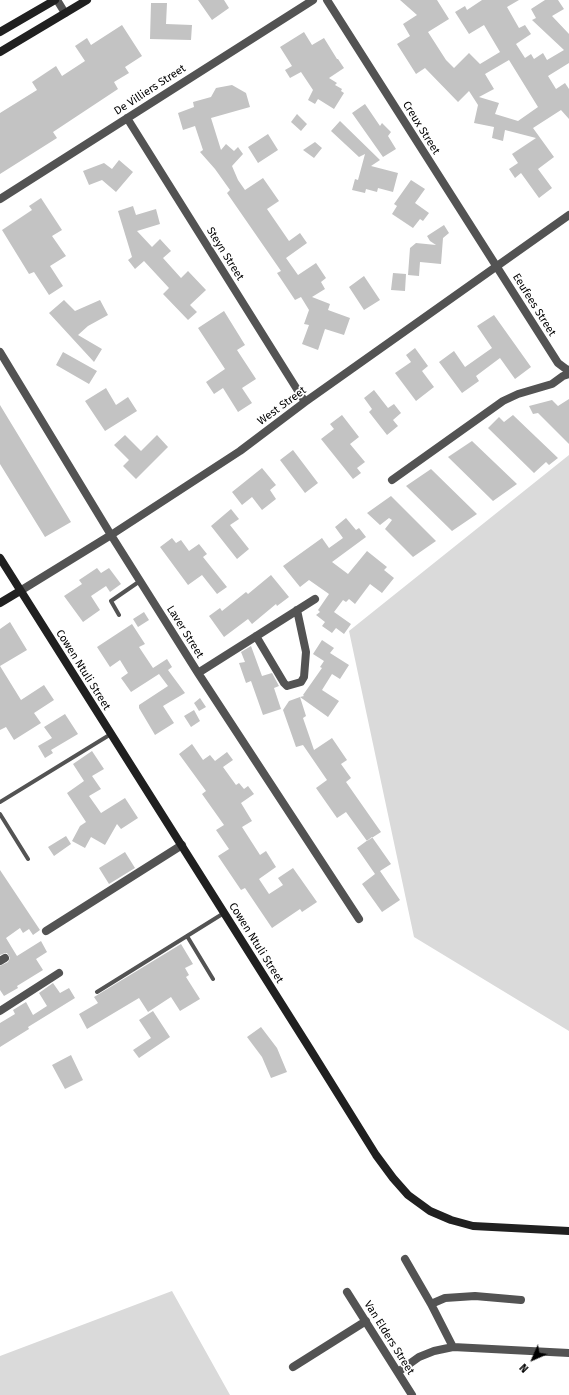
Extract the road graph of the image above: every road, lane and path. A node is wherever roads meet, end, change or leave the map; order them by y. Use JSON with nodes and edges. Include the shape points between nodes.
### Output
{"nodes":[{"id":1,"x":56,"y":0,"type":"edge"},
{"id":2,"x":86,"y":0,"type":"edge"},
{"id":3,"x":313,"y":0,"type":"edge"},
{"id":4,"x":327,"y":0,"type":"edge"},
{"id":5,"x":65,"y":13,"type":"junction"},
{"id":6,"x":0,"y":32,"type":"edge"},
{"id":7,"x":0,"y":52,"type":"edge"},
{"id":8,"x":127,"y":118,"type":"junction"},
{"id":9,"x":0,"y":199,"type":"edge"},
{"id":10,"x":569,"y":215,"type":"edge"},
{"id":11,"x":497,"y":267,"type":"junction"},
{"id":12,"x":0,"y":352,"type":"edge"},
{"id":13,"x":569,"y":370,"type":"edge"},
{"id":14,"x":569,"y":374,"type":"edge"},
{"id":15,"x":305,"y":402,"type":"junction"},
{"id":16,"x":392,"y":480,"type":"dead end"},
{"id":17,"x":111,"y":534,"type":"junction"},
{"id":18,"x":0,"y":558,"type":"edge"},
{"id":19,"x":140,"y":581,"type":"junction"},
{"id":20,"x":20,"y":591,"type":"junction"},
{"id":21,"x":315,"y":599,"type":"dead end"},
{"id":22,"x":0,"y":603,"type":"edge"},
{"id":23,"x":296,"y":610,"type":"junction"},
{"id":24,"x":119,"y":615,"type":"dead end"},
{"id":25,"x":256,"y":636,"type":"junction"},
{"id":26,"x":198,"y":673,"type":"junction"},
{"id":27,"x":111,"y":734,"type":"junction"},
{"id":28,"x":0,"y":802,"type":"edge"},
{"id":29,"x":0,"y":814,"type":"edge"},
{"id":30,"x":182,"y":845,"type":"junction"},
{"id":31,"x":28,"y":859,"type":"dead end"},
{"id":32,"x":224,"y":913,"type":"junction"},
{"id":33,"x":359,"y":919,"type":"dead end"},
{"id":34,"x":46,"y":931,"type":"dead end"},
{"id":35,"x":187,"y":936,"type":"junction"},
{"id":36,"x":59,"y":973,"type":"dead end"},
{"id":37,"x":213,"y":979,"type":"dead end"},
{"id":38,"x":97,"y":992,"type":"dead end"},
{"id":39,"x":0,"y":1011,"type":"edge"},
{"id":40,"x":569,"y":1231,"type":"edge"},
{"id":41,"x":405,"y":1259,"type":"dead end"},
{"id":42,"x":347,"y":1292,"type":"dead end"},
{"id":43,"x":521,"y":1300,"type":"dead end"},
{"id":44,"x":431,"y":1304,"type":"junction"},
{"id":45,"x":366,"y":1321,"type":"junction"},
{"id":46,"x":453,"y":1347,"type":"junction"},
{"id":47,"x":569,"y":1353,"type":"edge"},
{"id":48,"x":293,"y":1367,"type":"dead end"},
{"id":49,"x":398,"y":1372,"type":"junction"},
{"id":50,"x":412,"y":1395,"type":"edge"}],
"edges":[{"from":1,"to":5,"type":"street"},
{"from":1,"to":6,"type":"street"},
{"from":2,"to":5,"type":"street"},
{"from":3,"to":8,"type":"street","name":"De Villiers Street"},
{"from":4,"to":11,"type":"street","name":"Creux Street"},
{"from":5,"to":7,"type":"street"},
{"from":8,"to":9,"type":"street","name":"De Villiers Street"},
{"from":8,"to":15,"type":"street","name":"Steyn Street"},
{"from":10,"to":11,"type":"street","name":"West Street"},
{"from":11,"to":13,"type":"street","name":"Eeufees Street","via":[[558,363]]},
{"from":11,"to":15,"type":"street","name":"West Street"},
{"from":12,"to":17,"type":"street","name":"Laver Street"},
{"from":14,"to":16,"type":"street","via":[[552,384],[503,401]]},
{"from":15,"to":17,"type":"street","name":"West Street","via":[[240,451]]},
{"from":17,"to":19,"type":"street","name":"Laver Street"},
{"from":17,"to":20,"type":"street","name":"West Street"},
{"from":18,"to":20,"type":"street","name":"Cowen Ntuli Street"},
{"from":19,"to":24,"type":"lane","via":[[111,600]]},
{"from":19,"to":26,"type":"street","name":"Laver Street"},
{"from":20,"to":22,"type":"street","name":"West Street"},
{"from":20,"to":27,"type":"street","name":"Cowen Ntuli Street"},
{"from":21,"to":23,"type":"street"},
{"from":23,"to":25,"type":"street"},
{"from":23,"to":25,"type":"street","via":[[306,652],[304,677],[300,682],[287,686],[284,683]]},
{"from":25,"to":26,"type":"street"},
{"from":26,"to":33,"type":"street","name":"Laver Street"},
{"from":27,"to":28,"type":"lane"},
{"from":27,"to":30,"type":"street","name":"Cowen Ntuli Street"},
{"from":29,"to":31,"type":"lane"},
{"from":30,"to":32,"type":"street","name":"Cowen Ntuli Street"},
{"from":30,"to":34,"type":"street"},
{"from":32,"to":35,"type":"lane"},
{"from":32,"to":40,"type":"street","name":"Cowen Ntuli Street","via":[[376,1155],[408,1195],[430,1211],[473,1226]]},
{"from":35,"to":37,"type":"lane"},
{"from":35,"to":38,"type":"lane"},
{"from":36,"to":39,"type":"street"},
{"from":41,"to":44,"type":"street"},
{"from":42,"to":45,"type":"street","name":"Van Elders Street"},
{"from":43,"to":44,"type":"street","via":[[475,1296],[445,1298]]},
{"from":44,"to":46,"type":"street"},
{"from":45,"to":48,"type":"street"},
{"from":45,"to":49,"type":"street","name":"Van Elders Street"},
{"from":46,"to":47,"type":"street"},
{"from":46,"to":49,"type":"street","via":[[434,1351]]},
{"from":49,"to":50,"type":"street","name":"Van Elders Street"}]}
